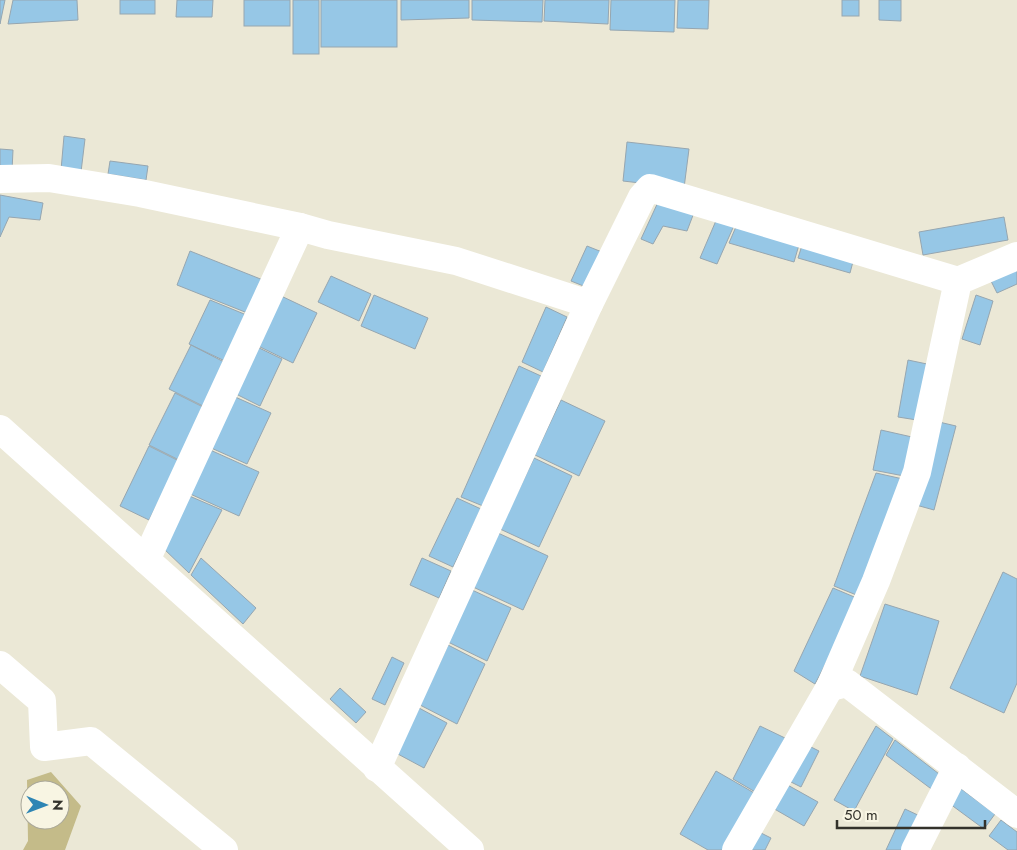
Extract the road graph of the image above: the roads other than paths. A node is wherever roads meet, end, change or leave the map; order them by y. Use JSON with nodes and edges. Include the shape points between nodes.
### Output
{"nodes":[{"id":1,"x":0,"y":179,"type":"edge"},
{"id":2,"x":300,"y":227,"type":"junction"},
{"id":3,"x":1017,"y":256,"type":"edge"},
{"id":4,"x":958,"y":280,"type":"junction"},
{"id":5,"x":590,"y":304,"type":"junction"},
{"id":6,"x":0,"y":429,"type":"edge"},
{"id":7,"x":146,"y":560,"type":"junction"},
{"id":8,"x":0,"y":665,"type":"edge"},
{"id":9,"x":830,"y":687,"type":"junction"},
{"id":10,"x":957,"y":767,"type":"junction"},
{"id":11,"x":377,"y":768,"type":"junction"},
{"id":12,"x":1017,"y":814,"type":"edge"},
{"id":13,"x":224,"y":850,"type":"edge"},
{"id":14,"x":470,"y":850,"type":"edge"},
{"id":15,"x":736,"y":850,"type":"edge"},
{"id":16,"x":915,"y":850,"type":"edge"}],
"edges":[{"from":1,"to":2,"type":"street","via":[[49,178],[140,193]]},
{"from":2,"to":5,"type":"street","via":[[456,261]]},
{"from":2,"to":7,"type":"street"},
{"from":3,"to":4,"type":"street"},
{"from":4,"to":5,"type":"street","via":[[650,188],[642,197]]},
{"from":4,"to":9,"type":"street","via":[[917,472],[876,582]]},
{"from":5,"to":11,"type":"street"},
{"from":6,"to":7,"type":"street"},
{"from":7,"to":11,"type":"street"},
{"from":8,"to":13,"type":"street","via":[[42,701],[44,747],[91,741]]},
{"from":9,"to":10,"type":"street","via":[[847,683]]},
{"from":9,"to":15,"type":"street"},
{"from":10,"to":12,"type":"street"},
{"from":10,"to":16,"type":"street"},
{"from":11,"to":14,"type":"street"}]}
